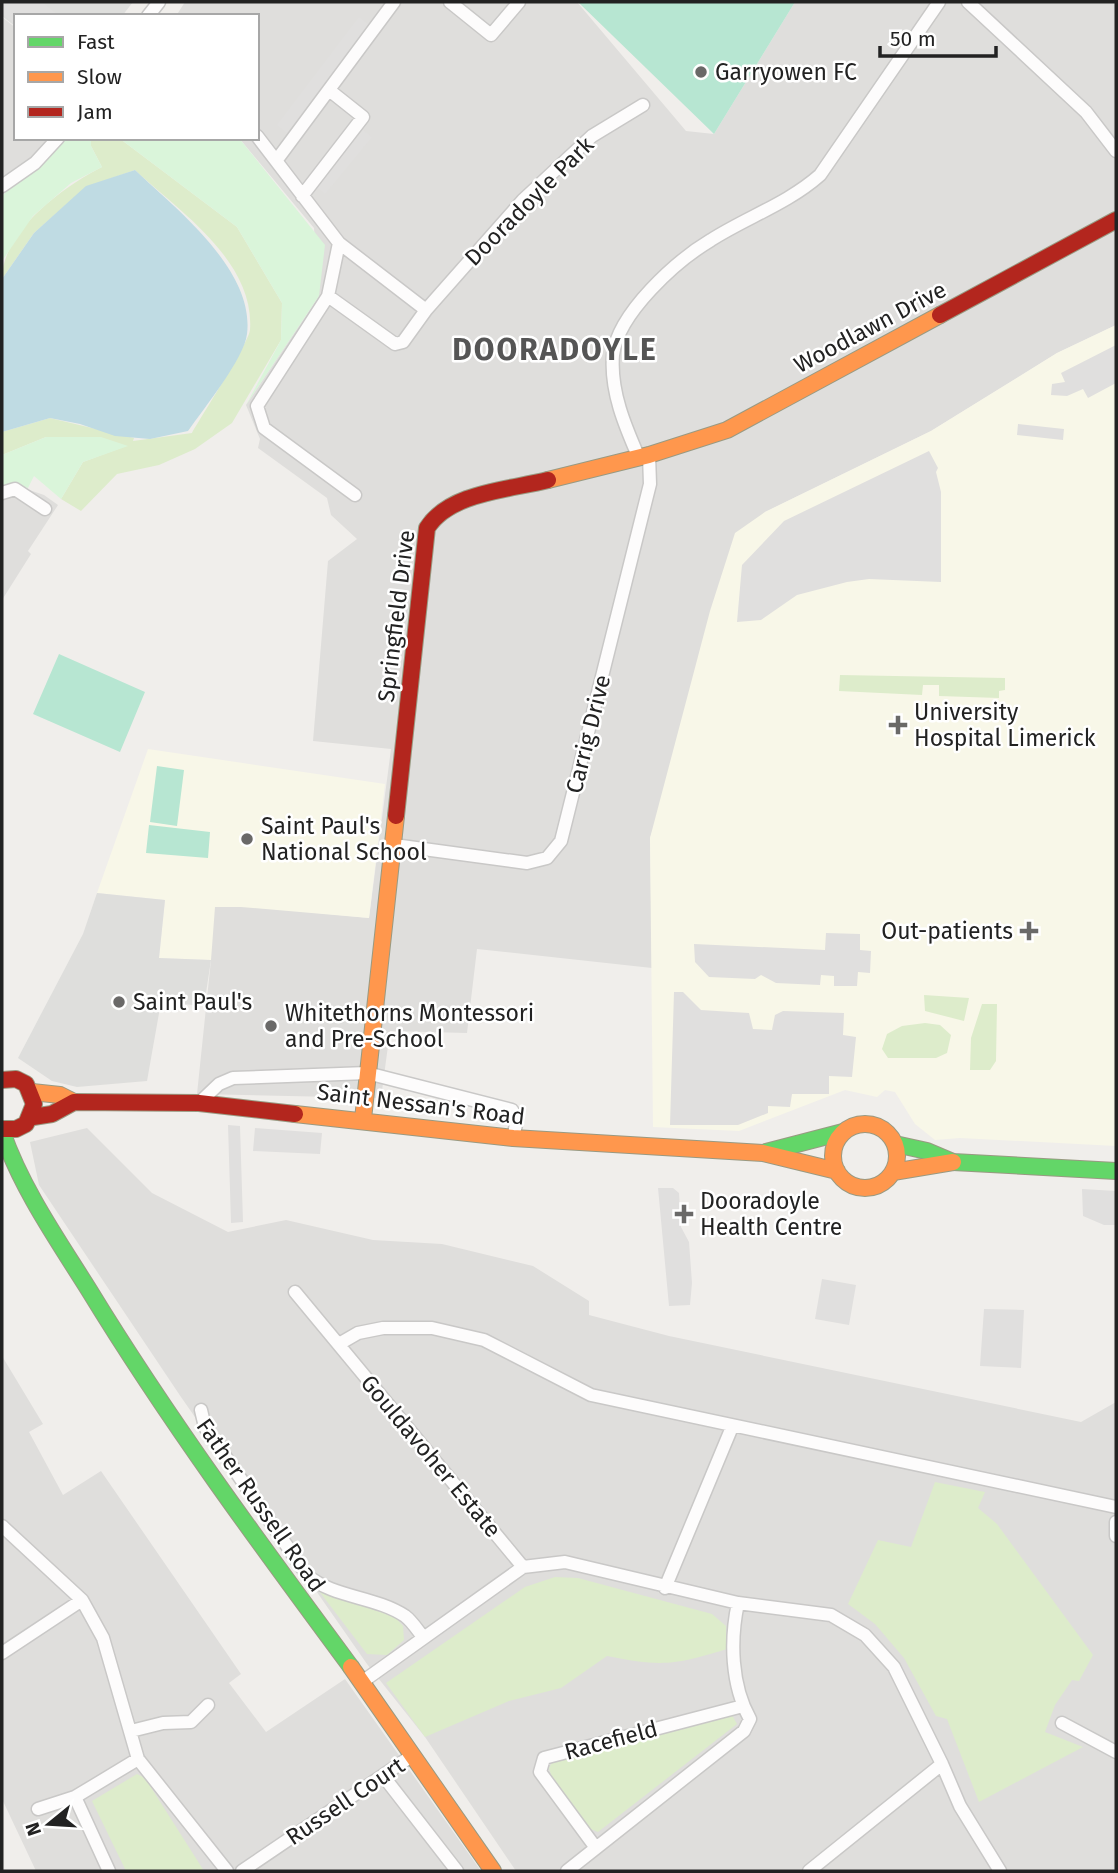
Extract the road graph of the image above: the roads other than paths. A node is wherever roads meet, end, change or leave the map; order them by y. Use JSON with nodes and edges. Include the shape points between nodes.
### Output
{"nodes":[{"id":1,"x":394,"y":2,"type":"edge"},
{"id":2,"x":450,"y":2,"type":"edge"},
{"id":3,"x":519,"y":2,"type":"edge"},
{"id":4,"x":939,"y":2,"type":"edge"},
{"id":5,"x":968,"y":2,"type":"edge"},
{"id":6,"x":329,"y":90,"type":"junction"},
{"id":7,"x":643,"y":106,"type":"dead end"},
{"id":8,"x":259,"y":139,"type":"edge"},
{"id":9,"x":56,"y":140,"type":"edge"},
{"id":10,"x":1116,"y":152,"type":"edge"},
{"id":11,"x":276,"y":161,"type":"junction"},
{"id":12,"x":2,"y":186,"type":"edge"},
{"id":13,"x":302,"y":196,"type":"junction"},
{"id":14,"x":1116,"y":220,"type":"edge"},
{"id":15,"x":339,"y":243,"type":"junction"},
{"id":16,"x":328,"y":296,"type":"junction"},
{"id":17,"x":426,"y":310,"type":"junction"},
{"id":18,"x":644,"y":456,"type":"junction"},
{"id":19,"x":2,"y":493,"type":"edge"},
{"id":20,"x":355,"y":495,"type":"dead end"},
{"id":21,"x":45,"y":509,"type":"dead end"},
{"id":22,"x":394,"y":845,"type":"junction"},
{"id":23,"x":367,"y":1073,"type":"junction"},
{"id":24,"x":2,"y":1080,"type":"edge"},
{"id":25,"x":32,"y":1092,"type":"junction"},
{"id":26,"x":74,"y":1102,"type":"junction"},
{"id":27,"x":199,"y":1102,"type":"junction"},
{"id":28,"x":33,"y":1117,"type":"junction"},
{"id":29,"x":363,"y":1119,"type":"junction"},
{"id":30,"x":19,"y":1129,"type":"junction"},
{"id":31,"x":2,"y":1131,"type":"edge"},
{"id":32,"x":843,"y":1132,"type":"junction"},
{"id":33,"x":513,"y":1139,"type":"junction"},
{"id":34,"x":895,"y":1144,"type":"junction"},
{"id":35,"x":763,"y":1153,"type":"junction"},
{"id":36,"x":9,"y":1154,"type":"junction"},
{"id":37,"x":953,"y":1162,"type":"junction"},
{"id":38,"x":837,"y":1171,"type":"junction"},
{"id":39,"x":1116,"y":1171,"type":"edge"},
{"id":40,"x":894,"y":1172,"type":"junction"},
{"id":41,"x":295,"y":1292,"type":"dead end"},
{"id":42,"x":339,"y":1344,"type":"junction"},
{"id":43,"x":201,"y":1410,"type":"dead end"},
{"id":44,"x":732,"y":1427,"type":"junction"},
{"id":45,"x":1116,"y":1507,"type":"edge"},
{"id":46,"x":1116,"y":1522,"type":"edge"},
{"id":47,"x":2,"y":1526,"type":"edge"},
{"id":48,"x":1116,"y":1536,"type":"edge"},
{"id":49,"x":523,"y":1567,"type":"junction"},
{"id":50,"x":665,"y":1588,"type":"junction"},
{"id":51,"x":82,"y":1600,"type":"junction"},
{"id":52,"x":738,"y":1603,"type":"junction"},
{"id":53,"x":423,"y":1637,"type":"junction"},
{"id":54,"x":2,"y":1653,"type":"edge"},
{"id":55,"x":362,"y":1682,"type":"junction"},
{"id":56,"x":208,"y":1705,"type":"dead end"},
{"id":57,"x":743,"y":1706,"type":"junction"},
{"id":58,"x":1062,"y":1723,"type":"dead end"},
{"id":59,"x":131,"y":1731,"type":"junction"},
{"id":60,"x":1116,"y":1752,"type":"edge"},
{"id":61,"x":413,"y":1755,"type":"junction"},
{"id":62,"x":138,"y":1759,"type":"junction"},
{"id":63,"x":942,"y":1764,"type":"junction"},
{"id":64,"x":384,"y":1776,"type":"junction"},
{"id":65,"x":75,"y":1797,"type":"junction"},
{"id":66,"x":38,"y":1809,"type":"dead end"},
{"id":67,"x":596,"y":1849,"type":"junction"},
{"id":68,"x":109,"y":1871,"type":"edge"},
{"id":69,"x":227,"y":1871,"type":"edge"},
{"id":70,"x":242,"y":1871,"type":"edge"},
{"id":71,"x":457,"y":1871,"type":"edge"},
{"id":72,"x":493,"y":1871,"type":"edge"},
{"id":73,"x":567,"y":1871,"type":"edge"},
{"id":74,"x":809,"y":1871,"type":"edge"},
{"id":75,"x":1000,"y":1871,"type":"edge"}],
"edges":[{"from":1,"to":6,"type":"street"},
{"from":2,"to":3,"type":"street","via":[[491,35]]},
{"from":4,"to":18,"type":"street","via":[[820,174],[798,195],[710,240],[659,281],[627,319],[613,354],[615,391]]},
{"from":5,"to":10,"type":"street","via":[[1086,112]]},
{"from":6,"to":11,"type":"street"},
{"from":6,"to":13,"type":"street","via":[[363,117]]},
{"from":7,"to":17,"type":"street","name":"Dooradoyle Park","via":[[592,136],[523,200]]},
{"from":8,"to":11,"type":"street"},
{"from":9,"to":12,"type":"street","via":[[35,163]]},
{"from":11,"to":13,"type":"street"},
{"from":13,"to":15,"type":"street"},
{"from":14,"to":18,"type":"street","name":"Woodlawn Drive","via":[[727,430]]},
{"from":15,"to":16,"type":"street"},
{"from":15,"to":17,"type":"street"},
{"from":16,"to":17,"type":"street","name":"Dooradoyle Park","via":[[395,344],[403,342]]},
{"from":16,"to":20,"type":"street","via":[[257,406],[264,428]]},
{"from":18,"to":22,"type":"street","name":"Springfield Drive","via":[[452,504],[436,514],[427,528]]},
{"from":18,"to":22,"type":"street","name":"Carrig Drive","via":[[650,484],[561,841],[547,858],[527,863]]},
{"from":19,"to":21,"type":"street","via":[[15,489]]},
{"from":22,"to":23,"type":"street","name":"Springfield Drive"},
{"from":23,"to":27,"type":"street","via":[[233,1078]]},
{"from":23,"to":29,"type":"street","name":"Springfield Drive"},
{"from":23,"to":33,"type":"street","via":[[512,1110],[517,1120]]},
{"from":24,"to":25,"type":"street","name":"Saint Nessan's Road","via":[[21,1081]]},
{"from":25,"to":26,"type":"street","name":"Saint Nessan's Road","via":[[60,1095]]},
{"from":25,"to":28,"type":"street","via":[[36,1104]]},
{"from":26,"to":27,"type":"street","name":"Saint Nessan's Road"},
{"from":26,"to":28,"type":"street","name":"Saint Nessan's Road","via":[[52,1114]]},
{"from":27,"to":29,"type":"street","name":"Saint Nessan's Road"},
{"from":28,"to":30,"type":"street"},
{"from":29,"to":33,"type":"street","name":"Saint Nessan's Road"},
{"from":30,"to":31,"type":"street"},
{"from":30,"to":36,"type":"street"},
{"from":31,"to":36,"type":"street","name":"Father Russell Road"},
{"from":32,"to":34,"type":"street","via":[[870,1124],[890,1134]]},
{"from":32,"to":35,"type":"street","name":"Saint Nessan's Road"},
{"from":32,"to":38,"type":"street","via":[[833,1153]]},
{"from":33,"to":35,"type":"street","name":"Saint Nessan's Road"},
{"from":34,"to":37,"type":"street"},
{"from":34,"to":40,"type":"street"},
{"from":35,"to":38,"type":"street","name":"Saint Nessan's Road"},
{"from":36,"to":55,"type":"street","name":"Father Russell Road","via":[[25,1188],[124,1348]]},
{"from":37,"to":39,"type":"street"},
{"from":37,"to":40,"type":"street"},
{"from":38,"to":40,"type":"street","via":[[864,1188],[876,1186]]},
{"from":41,"to":42,"type":"street","name":"Gouldavoher Estate"},
{"from":42,"to":44,"type":"street","via":[[358,1333],[383,1328],[432,1328],[484,1340],[592,1395]]},
{"from":42,"to":49,"type":"street","name":"Gouldavoher Estate"},
{"from":43,"to":53,"type":"street","via":[[205,1427],[307,1575],[318,1585],[377,1602],[407,1617]]},
{"from":44,"to":45,"type":"street"},
{"from":44,"to":50,"type":"street"},
{"from":46,"to":48,"type":"street"},
{"from":47,"to":51,"type":"street"},
{"from":49,"to":50,"type":"street","via":[[565,1562]]},
{"from":49,"to":53,"type":"street"},
{"from":50,"to":52,"type":"street"},
{"from":51,"to":54,"type":"street"},
{"from":51,"to":59,"type":"street","via":[[103,1638]]},
{"from":52,"to":57,"type":"street","via":[[732,1639]]},
{"from":52,"to":63,"type":"street","via":[[831,1615],[865,1635],[894,1667]]},
{"from":53,"to":55,"type":"street"},
{"from":55,"to":61,"type":"street","name":"Father Russell Road"},
{"from":56,"to":59,"type":"street","via":[[191,1722]]},
{"from":57,"to":67,"type":"street","via":[[750,1719],[744,1731]]},
{"from":57,"to":67,"type":"street","name":"Racefield","via":[[544,1758],[540,1772]]},
{"from":58,"to":60,"type":"street"},
{"from":59,"to":62,"type":"street"},
{"from":61,"to":64,"type":"street","name":"Russell Court"},
{"from":61,"to":72,"type":"street","name":"Father Russell Road"},
{"from":62,"to":65,"type":"street"},
{"from":62,"to":69,"type":"street"},
{"from":63,"to":74,"type":"street"},
{"from":63,"to":75,"type":"street","via":[[960,1806]]},
{"from":64,"to":70,"type":"street","name":"Russell Court"},
{"from":64,"to":71,"type":"street"},
{"from":65,"to":66,"type":"street"},
{"from":65,"to":68,"type":"street"},
{"from":67,"to":73,"type":"street"}]}
